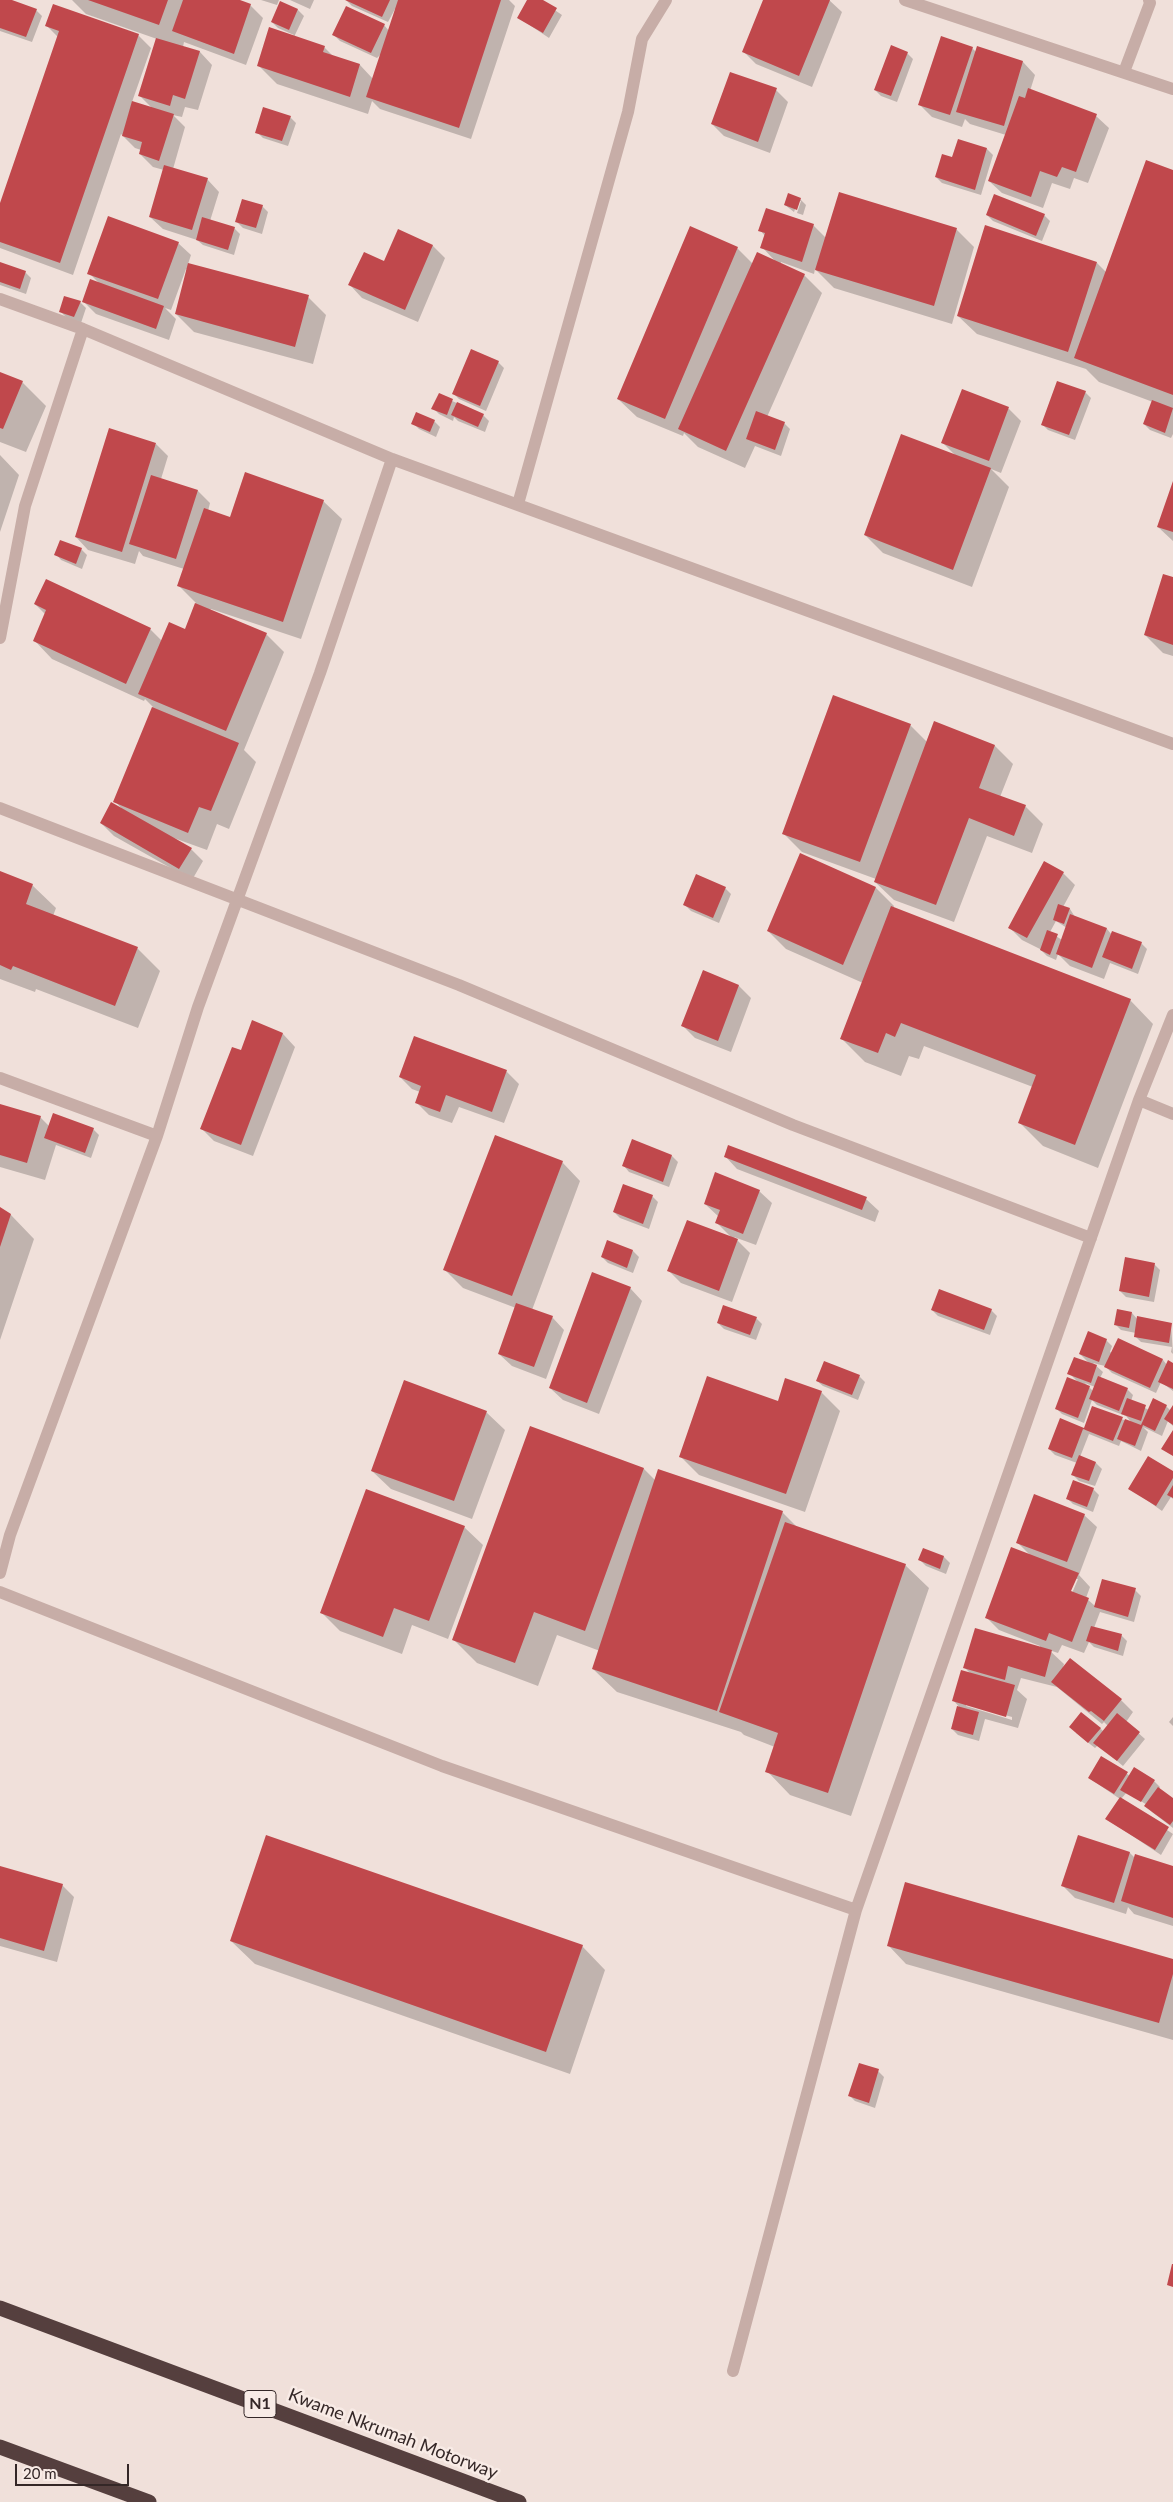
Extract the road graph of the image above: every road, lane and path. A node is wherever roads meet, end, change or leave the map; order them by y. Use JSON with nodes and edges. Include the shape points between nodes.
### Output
{"nodes":[{"id":1,"x":666,"y":0,"type":"edge"},
{"id":2,"x":905,"y":0,"type":"edge"},
{"id":3,"x":1149,"y":0,"type":"edge"},
{"id":4,"x":1124,"y":72,"type":"junction"},
{"id":5,"x":1173,"y":89,"type":"edge"},
{"id":6,"x":0,"y":299,"type":"edge"},
{"id":7,"x":83,"y":329,"type":"junction"},
{"id":8,"x":392,"y":459,"type":"junction"},
{"id":9,"x":518,"y":504,"type":"junction"},
{"id":10,"x":0,"y":638,"type":"edge"},
{"id":11,"x":1173,"y":744,"type":"edge"},
{"id":12,"x":0,"y":808,"type":"edge"},
{"id":13,"x":238,"y":901,"type":"junction"},
{"id":14,"x":1173,"y":1015,"type":"edge"},
{"id":15,"x":0,"y":1078,"type":"edge"},
{"id":16,"x":1139,"y":1100,"type":"junction"},
{"id":17,"x":1173,"y":1114,"type":"edge"},
{"id":18,"x":158,"y":1136,"type":"junction"},
{"id":19,"x":1091,"y":1238,"type":"junction"},
{"id":20,"x":0,"y":1572,"type":"edge"},
{"id":21,"x":0,"y":1592,"type":"edge"},
{"id":22,"x":856,"y":1910,"type":"junction"},
{"id":23,"x":0,"y":2308,"type":"edge"},
{"id":24,"x":733,"y":2371,"type":"dead end"},
{"id":25,"x":0,"y":2448,"type":"edge"},
{"id":26,"x":150,"y":2502,"type":"edge"},
{"id":27,"x":519,"y":2502,"type":"edge"}],
"edges":[{"from":1,"to":9,"type":"street","via":[[642,40],[628,112]]},
{"from":2,"to":4,"type":"street"},
{"from":3,"to":4,"type":"street"},
{"from":4,"to":5,"type":"street"},
{"from":6,"to":7,"type":"street"},
{"from":7,"to":8,"type":"street"},
{"from":7,"to":10,"type":"street","via":[[25,506]]},
{"from":8,"to":9,"type":"street"},
{"from":8,"to":13,"type":"street"},
{"from":9,"to":11,"type":"street"},
{"from":12,"to":13,"type":"street"},
{"from":13,"to":18,"type":"street","via":[[198,1006]]},
{"from":13,"to":19,"type":"street","via":[[459,985],[792,1125]]},
{"from":14,"to":16,"type":"street"},
{"from":15,"to":18,"type":"street"},
{"from":16,"to":17,"type":"street"},
{"from":16,"to":19,"type":"street"},
{"from":18,"to":20,"type":"street","via":[[16,1516]]},
{"from":19,"to":22,"type":"street"},
{"from":21,"to":22,"type":"street","via":[[442,1766]]},
{"from":22,"to":24,"type":"street"},
{"from":23,"to":27,"type":"highway","name":"Kwame Nkrumah Motorway","number":"N1"},
{"from":25,"to":26,"type":"highway"}]}
